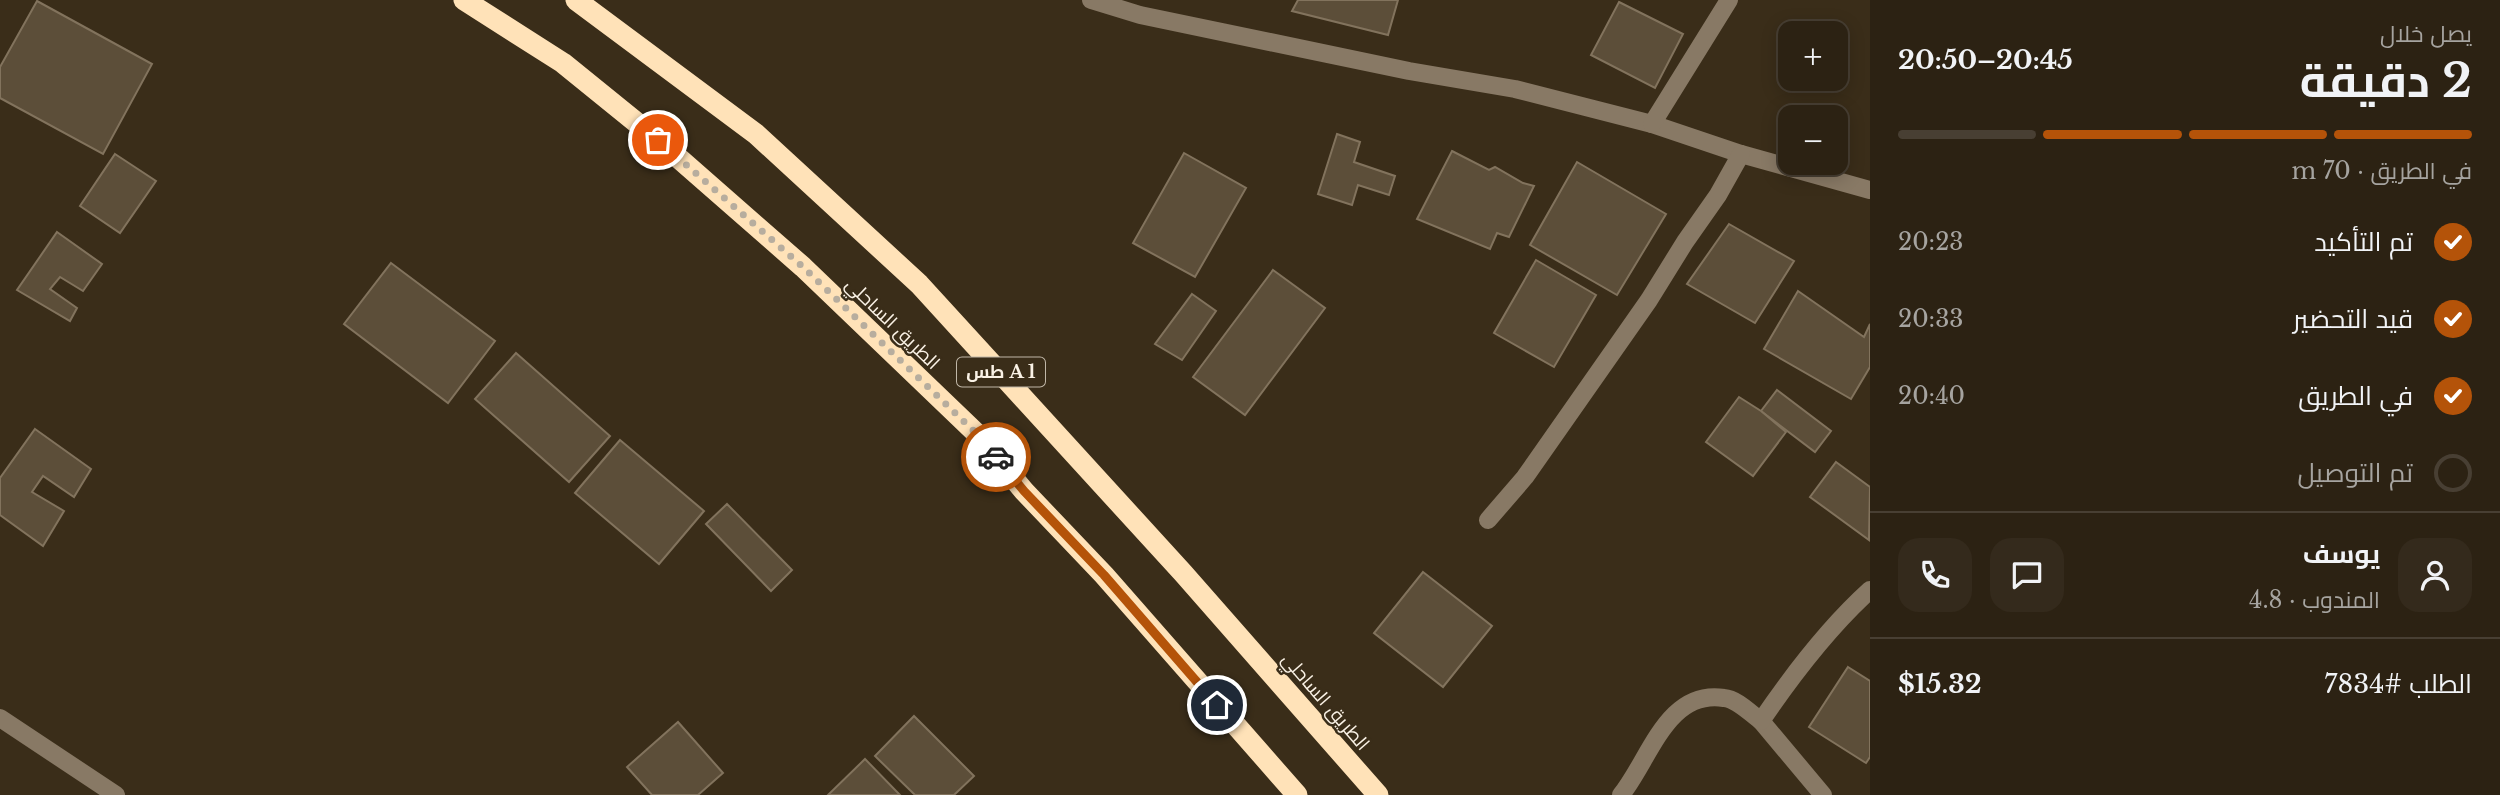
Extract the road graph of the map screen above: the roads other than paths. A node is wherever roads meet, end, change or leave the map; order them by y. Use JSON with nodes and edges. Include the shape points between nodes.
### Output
{"nodes":[{"id":1,"x":464,"y":0,"type":"edge"},
{"id":2,"x":576,"y":0,"type":"edge"},
{"id":3,"x":1091,"y":0,"type":"edge"},
{"id":4,"x":1729,"y":0,"type":"edge"},
{"id":5,"x":1652,"y":124,"type":"junction"},
{"id":6,"x":1741,"y":154,"type":"junction"},
{"id":7,"x":1870,"y":190,"type":"edge"},
{"id":8,"x":1488,"y":520,"type":"dead end"},
{"id":9,"x":1870,"y":590,"type":"edge"},
{"id":10,"x":0,"y":718,"type":"edge"},
{"id":11,"x":1760,"y":721,"type":"junction"},
{"id":12,"x":116,"y":795,"type":"edge"},
{"id":13,"x":1297,"y":795,"type":"edge"},
{"id":14,"x":1378,"y":795,"type":"edge"},
{"id":15,"x":1621,"y":795,"type":"edge"},
{"id":16,"x":1823,"y":795,"type":"edge"}],
"edges":[{"from":1,"to":13,"type":"highway","name":"الطريق الساحلي","number":"طس A 1","via":[[562,63],[803,267],[975,432]]},
{"from":2,"to":14,"type":"highway","name":"الطريق الساحلي","number":"طس A 1","via":[[756,134],[919,284]]},
{"from":3,"to":5,"type":"street","via":[[1140,15],[1515,89]]},
{"from":4,"to":5,"type":"street"},
{"from":5,"to":6,"type":"street"},
{"from":6,"to":7,"type":"street"},
{"from":6,"to":8,"type":"street","via":[[1649,300],[1525,477]]},
{"from":9,"to":11,"type":"street","via":[[1810,654]]},
{"from":10,"to":12,"type":"street"},
{"from":11,"to":15,"type":"street","via":[[1726,698],[1694,699],[1672,715]]},
{"from":11,"to":16,"type":"street"}]}
